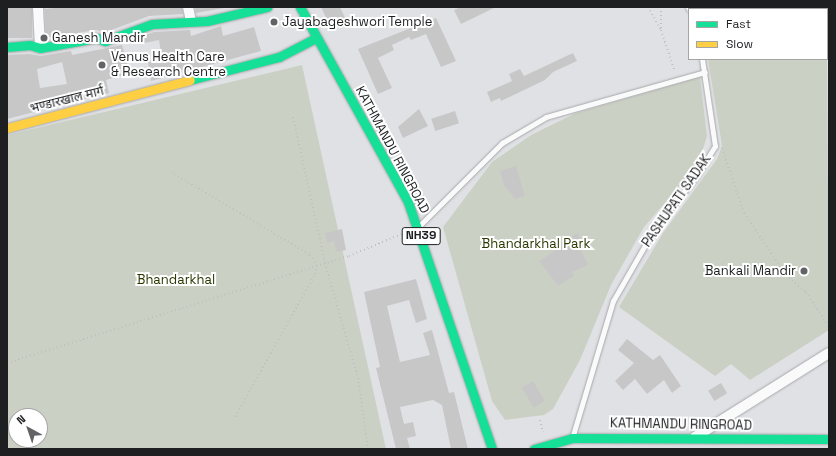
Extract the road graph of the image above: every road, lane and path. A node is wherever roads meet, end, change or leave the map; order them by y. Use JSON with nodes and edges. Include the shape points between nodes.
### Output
{"nodes":[{"id":1,"x":38,"y":7,"type":"edge"},
{"id":2,"x":188,"y":7,"type":"edge"},
{"id":3,"x":267,"y":7,"type":"edge"},
{"id":4,"x":300,"y":7,"type":"edge"},
{"id":5,"x":648,"y":7,"type":"edge"},
{"id":6,"x":661,"y":7,"type":"edge"},
{"id":7,"x":191,"y":20,"type":"junction"},
{"id":8,"x":661,"y":30,"type":"junction"},
{"id":9,"x":316,"y":38,"type":"junction"},
{"id":10,"x":7,"y":47,"type":"edge"},
{"id":11,"x":40,"y":48,"type":"junction"},
{"id":12,"x":702,"y":60,"type":"edge"},
{"id":13,"x":705,"y":72,"type":"junction"},
{"id":14,"x":677,"y":79,"type":"junction"},
{"id":15,"x":293,"y":117,"type":"dead end"},
{"id":16,"x":7,"y":128,"type":"edge"},
{"id":17,"x":715,"y":146,"type":"junction"},
{"id":18,"x":171,"y":172,"type":"dead end"},
{"id":19,"x":418,"y":228,"type":"junction"},
{"id":20,"x":325,"y":263,"type":"junction"},
{"id":21,"x":317,"y":265,"type":"junction"},
{"id":22,"x":829,"y":327,"type":"edge"},
{"id":23,"x":829,"y":353,"type":"edge"},
{"id":24,"x":7,"y":363,"type":"edge"},
{"id":25,"x":234,"y":419,"type":"dead end"},
{"id":26,"x":572,"y":438,"type":"junction"},
{"id":27,"x":803,"y":438,"type":"junction"},
{"id":28,"x":829,"y":439,"type":"edge"},
{"id":29,"x":690,"y":440,"type":"junction"},
{"id":30,"x":368,"y":449,"type":"edge"},
{"id":31,"x":492,"y":449,"type":"edge"},
{"id":32,"x":534,"y":449,"type":"edge"},
{"id":33,"x":801,"y":449,"type":"edge"}],
"edges":[{"from":1,"to":11,"type":"street"},
{"from":2,"to":7,"type":"street"},
{"from":3,"to":7,"type":"main road","via":[[207,21]]},
{"from":4,"to":9,"type":"main road","name":"KATHMANDU RINGROAD","number":"NH39"},
{"from":5,"to":8,"type":"path"},
{"from":6,"to":8,"type":"path","via":[[664,17]]},
{"from":7,"to":11,"type":"main road","via":[[152,24],[105,41],[97,38]]},
{"from":8,"to":14,"type":"path"},
{"from":9,"to":16,"type":"main road","name":"भण्डारखाल मार्ग","via":[[279,57]]},
{"from":9,"to":19,"type":"main road","name":"KATHMANDU RINGROAD","number":"NH39","via":[[408,202]]},
{"from":10,"to":11,"type":"main road","via":[[30,45]]},
{"from":12,"to":13,"type":"lane","name":"PASHUPATI SADAK"},
{"from":13,"to":14,"type":"lane"},
{"from":13,"to":17,"type":"lane","name":"PASHUPATI SADAK"},
{"from":14,"to":19,"type":"lane","via":[[546,117],[502,143]]},
{"from":15,"to":20,"type":"path"},
{"from":17,"to":22,"type":"path","via":[[722,146],[744,213],[786,275],[806,292]]},
{"from":17,"to":26,"type":"lane","name":"PASHUPATI SADAK","via":[[694,178],[656,226],[613,301]]},
{"from":18,"to":21,"type":"path","via":[[310,255]]},
{"from":19,"to":20,"type":"path"},
{"from":19,"to":31,"type":"main road","name":"KATHMANDU RINGROAD","number":"NH39"},
{"from":20,"to":21,"type":"path"},
{"from":20,"to":30,"type":"path","via":[[358,378]]},
{"from":21,"to":24,"type":"path"},
{"from":21,"to":25,"type":"path","via":[[314,276]]},
{"from":23,"to":29,"type":"street"},
{"from":26,"to":29,"type":"main road","name":"KATHMANDU RINGROAD"},
{"from":26,"to":32,"type":"main road","name":"KATHMANDU RINGROAD"},
{"from":27,"to":28,"type":"main road","name":"KATHMANDU RINGROAD"},
{"from":27,"to":29,"type":"main road","name":"KATHMANDU RINGROAD"},
{"from":27,"to":33,"type":"street"}]}
